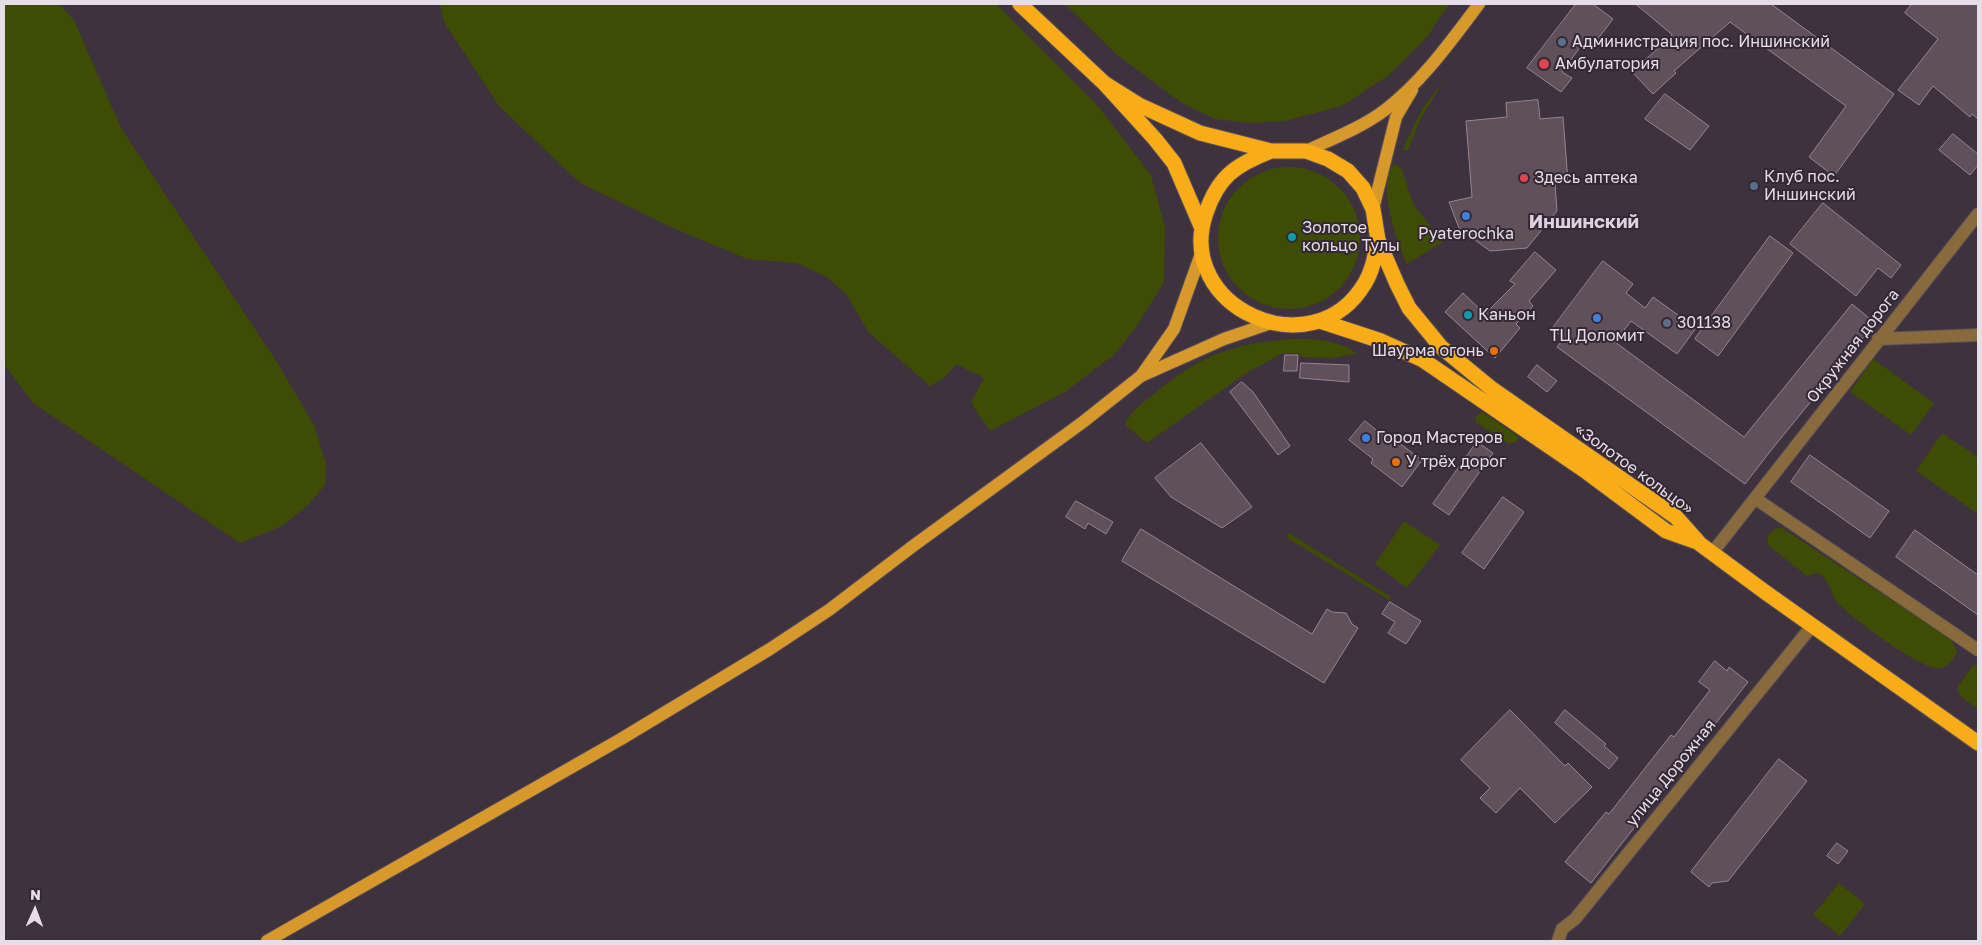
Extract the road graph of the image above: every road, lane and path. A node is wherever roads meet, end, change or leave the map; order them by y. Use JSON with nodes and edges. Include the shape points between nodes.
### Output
{"nodes":[{"id":1,"x":1020,"y":4,"type":"edge"},
{"id":2,"x":1480,"y":4,"type":"edge"},
{"id":3,"x":1420,"y":78,"type":"junction"},
{"id":4,"x":1104,"y":83,"type":"junction"},
{"id":5,"x":1271,"y":151,"type":"junction"},
{"id":6,"x":1306,"y":151,"type":"junction"},
{"id":7,"x":1373,"y":209,"type":"junction"},
{"id":8,"x":1978,"y":214,"type":"edge"},
{"id":9,"x":1201,"y":226,"type":"junction"},
{"id":10,"x":1378,"y":240,"type":"junction"},
{"id":11,"x":1202,"y":251,"type":"junction"},
{"id":12,"x":1320,"y":321,"type":"junction"},
{"id":13,"x":1268,"y":324,"type":"junction"},
{"id":14,"x":1978,"y":334,"type":"edge"},
{"id":15,"x":1878,"y":339,"type":"junction"},
{"id":16,"x":1141,"y":376,"type":"junction"},
{"id":17,"x":1756,"y":499,"type":"junction"},
{"id":18,"x":1706,"y":548,"type":"junction"},
{"id":19,"x":1812,"y":626,"type":"junction"},
{"id":20,"x":1978,"y":650,"type":"edge"},
{"id":21,"x":1978,"y":743,"type":"edge"},
{"id":22,"x":267,"y":941,"type":"edge"},
{"id":23,"x":1558,"y":941,"type":"edge"}],
"edges":[{"from":1,"to":4,"type":"highway","name":"«Золотое кольцо»"},
{"from":2,"to":3,"type":"main road"},
{"from":3,"to":6,"type":"main road","via":[[1384,110],[1354,129]]},
{"from":3,"to":7,"type":"main road","via":[[1396,117]]},
{"from":4,"to":5,"type":"highway","name":"«Золотое кольцо»","via":[[1139,105],[1200,133]]},
{"from":4,"to":9,"type":"highway","name":"«Золотое кольцо»","via":[[1174,163]]},
{"from":5,"to":6,"type":"highway","name":"«Золотое кольцо»"},
{"from":5,"to":9,"type":"highway","name":"«Золотое кольцо»","via":[[1245,161],[1227,175],[1213,193]]},
{"from":6,"to":7,"type":"highway","name":"«Золотое кольцо»","via":[[1348,171],[1363,188]]},
{"from":7,"to":10,"type":"highway","name":"«Золотое кольцо»"},
{"from":8,"to":15,"type":"street","name":"Окружная дорога"},
{"from":9,"to":11,"type":"highway","name":"«Золотое кольцо»"},
{"from":10,"to":12,"type":"highway","name":"«Золотое кольцо»","via":[[1373,267],[1365,284],[1353,299]]},
{"from":10,"to":18,"type":"highway","name":"«Золотое кольцо»","via":[[1410,308],[1442,347],[1492,389],[1676,517]]},
{"from":11,"to":13,"type":"highway","name":"«Золотое кольцо»","via":[[1209,273],[1223,296],[1243,312]]},
{"from":11,"to":16,"type":"main road","via":[[1174,329]]},
{"from":12,"to":13,"type":"highway","name":"«Золотое кольцо»","via":[[1294,326]]},
{"from":12,"to":18,"type":"highway","name":"«Золотое кольцо»","via":[[1381,341],[1423,360],[1584,470],[1666,532]]},
{"from":13,"to":16,"type":"main road","via":[[1224,338]]},
{"from":14,"to":15,"type":"street"},
{"from":15,"to":17,"type":"street","name":"Окружная дорога"},
{"from":16,"to":22,"type":"main road","via":[[830,610],[770,649],[630,734]]},
{"from":17,"to":18,"type":"street","name":"Окружная дорога"},
{"from":17,"to":20,"type":"street"},
{"from":18,"to":19,"type":"highway","name":"«Золотое кольцо»"},
{"from":19,"to":21,"type":"highway","name":"«Золотое кольцо»"},
{"from":19,"to":23,"type":"street","name":"улица Дорожная","via":[[1575,919],[1562,929]]}]}
